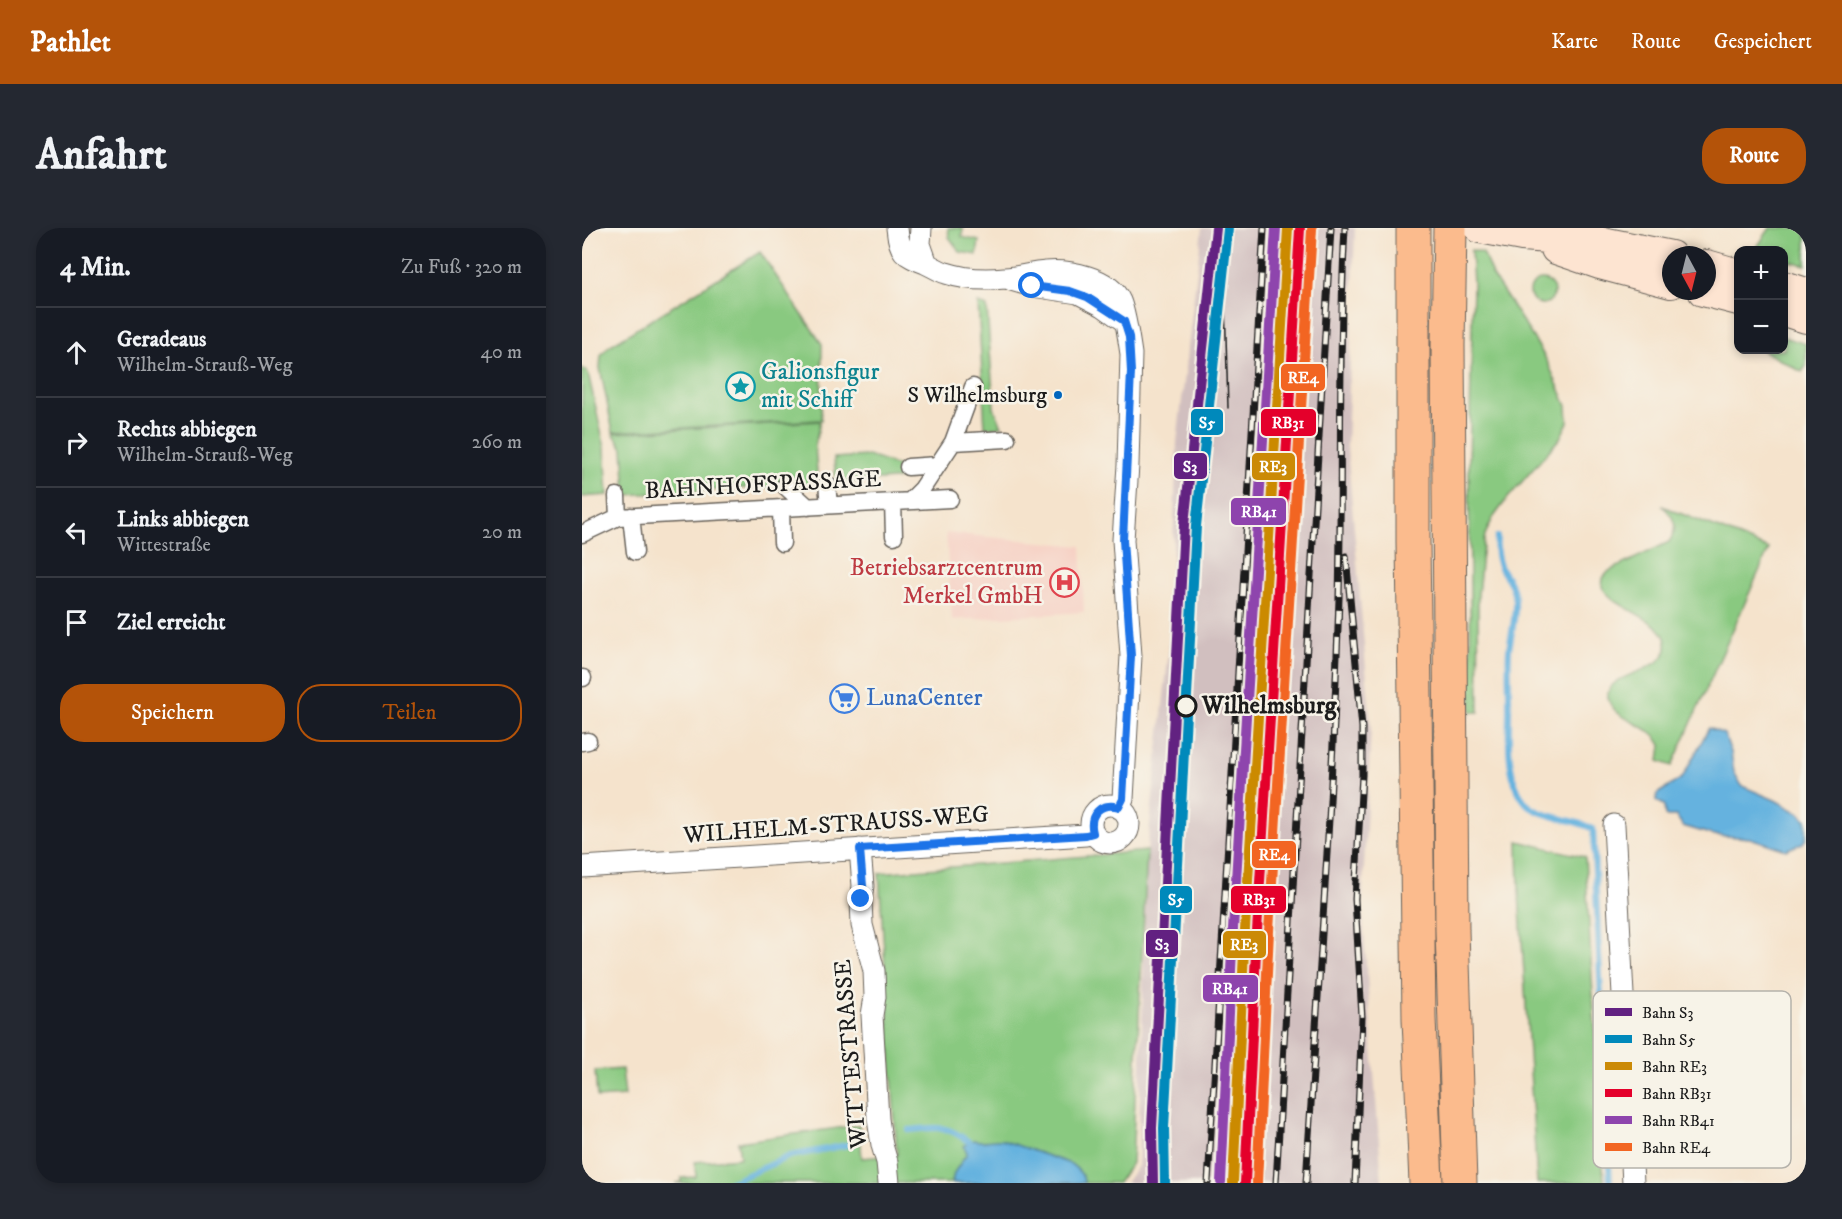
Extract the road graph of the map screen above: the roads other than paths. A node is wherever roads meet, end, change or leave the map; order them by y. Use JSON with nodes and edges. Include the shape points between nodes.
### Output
{"nodes":[{"id":1,"x":897,"y":228,"type":"edge"},
{"id":2,"x":921,"y":228,"type":"edge"},
{"id":3,"x":1413,"y":228,"type":"edge"},
{"id":4,"x":1450,"y":228,"type":"edge"},
{"id":5,"x":1481,"y":228,"type":"edge"},
{"id":6,"x":1522,"y":236,"type":"junction"},
{"id":7,"x":1662,"y":254,"type":"edge"},
{"id":8,"x":927,"y":264,"type":"junction"},
{"id":9,"x":1716,"y":268,"type":"edge"},
{"id":10,"x":1734,"y":273,"type":"edge"},
{"id":11,"x":1662,"y":281,"type":"edge"},
{"id":12,"x":1788,"y":287,"type":"edge"},
{"id":13,"x":1806,"y":293,"type":"edge"},
{"id":14,"x":1716,"y":294,"type":"edge"},
{"id":15,"x":1734,"y":299,"type":"edge"},
{"id":16,"x":1788,"y":312,"type":"edge"},
{"id":17,"x":1806,"y":318,"type":"edge"},
{"id":18,"x":973,"y":387,"type":"dead end"},
{"id":19,"x":1007,"y":439,"type":"dead end"},
{"id":20,"x":953,"y":442,"type":"junction"},
{"id":21,"x":938,"y":465,"type":"junction"},
{"id":22,"x":909,"y":467,"type":"dead end"},
{"id":23,"x":827,"y":484,"type":"dead end"},
{"id":24,"x":785,"y":486,"type":"dead end"},
{"id":25,"x":617,"y":496,"type":"dead end"},
{"id":26,"x":950,"y":499,"type":"dead end"},
{"id":27,"x":901,"y":502,"type":"junction"},
{"id":28,"x":828,"y":505,"type":"junction"},
{"id":29,"x":808,"y":507,"type":"junction"},
{"id":30,"x":781,"y":509,"type":"junction"},
{"id":31,"x":624,"y":516,"type":"junction"},
{"id":32,"x":582,"y":534,"type":"edge"},
{"id":33,"x":894,"y":536,"type":"dead end"},
{"id":34,"x":782,"y":543,"type":"dead end"},
{"id":35,"x":635,"y":552,"type":"dead end"},
{"id":36,"x":1119,"y":807,"type":"junction"},
{"id":37,"x":1614,"y":825,"type":"dead end"},
{"id":38,"x":1093,"y":833,"type":"junction"},
{"id":39,"x":860,"y":849,"type":"junction"},
{"id":40,"x":582,"y":867,"type":"edge"},
{"id":41,"x":1623,"y":991,"type":"edge"},
{"id":42,"x":1632,"y":1168,"type":"edge"},
{"id":43,"x":889,"y":1183,"type":"edge"},
{"id":44,"x":1426,"y":1183,"type":"edge"},
{"id":45,"x":1460,"y":1183,"type":"edge"},
{"id":46,"x":1633,"y":1183,"type":"edge"}],
"edges":[{"from":1,"to":8,"type":"street","name":"WILHELM-STRAUSS-WEG","via":[[898,242],[906,255]]},
{"from":2,"to":8,"type":"street","via":[[920,244]]},
{"from":3,"to":44,"type":"highway","via":[[1419,1019]]},
{"from":4,"to":45,"type":"highway","via":[[1452,930]]},
{"from":5,"to":6,"type":"main road"},
{"from":6,"to":7,"type":"main road","via":[[1602,242]]},
{"from":6,"to":11,"type":"main road","via":[[1600,264]]},
{"from":8,"to":36,"type":"street","name":"WILHELM-STRAUSS-WEG","via":[[955,276],[1005,279],[1078,293],[1124,321],[1131,372],[1123,540],[1131,656],[1123,799]]},
{"from":9,"to":10,"type":"main road"},
{"from":12,"to":13,"type":"main road"},
{"from":14,"to":15,"type":"main road"},
{"from":16,"to":17,"type":"main road"},
{"from":18,"to":20,"type":"street"},
{"from":19,"to":20,"type":"street"},
{"from":20,"to":21,"type":"street"},
{"from":21,"to":22,"type":"street"},
{"from":21,"to":27,"type":"street","via":[[922,489]]},
{"from":23,"to":28,"type":"street"},
{"from":24,"to":29,"type":"street"},
{"from":25,"to":31,"type":"street"},
{"from":26,"to":27,"type":"street","name":"BAHNHOFSPASSAGE"},
{"from":27,"to":28,"type":"street","name":"BAHNHOFSPASSAGE"},
{"from":27,"to":33,"type":"street"},
{"from":28,"to":29,"type":"street","name":"BAHNHOFSPASSAGE"},
{"from":29,"to":30,"type":"street","name":"BAHNHOFSPASSAGE"},
{"from":30,"to":31,"type":"street","name":"BAHNHOFSPASSAGE"},
{"from":30,"to":34,"type":"street"},
{"from":31,"to":32,"type":"street","name":"BAHNHOFSPASSAGE"},
{"from":31,"to":35,"type":"street"},
{"from":36,"to":38,"type":"street","via":[[1112,805],[1097,811],[1092,817]]},
{"from":36,"to":38,"type":"street","name":"WILHELM-STRAUSS-WEG","via":[[1130,825],[1125,837],[1112,844]]},
{"from":37,"to":41,"type":"street"},
{"from":38,"to":39,"type":"street","name":"WILHELM-STRAUSS-WEG"},
{"from":39,"to":40,"type":"street","name":"WILHELM-STRAUSS-WEG"},
{"from":39,"to":43,"type":"street","name":"WITTESTRASSE","via":[[862,925],[874,980],[872,1015],[878,1119]]},
{"from":42,"to":46,"type":"street"}]}
